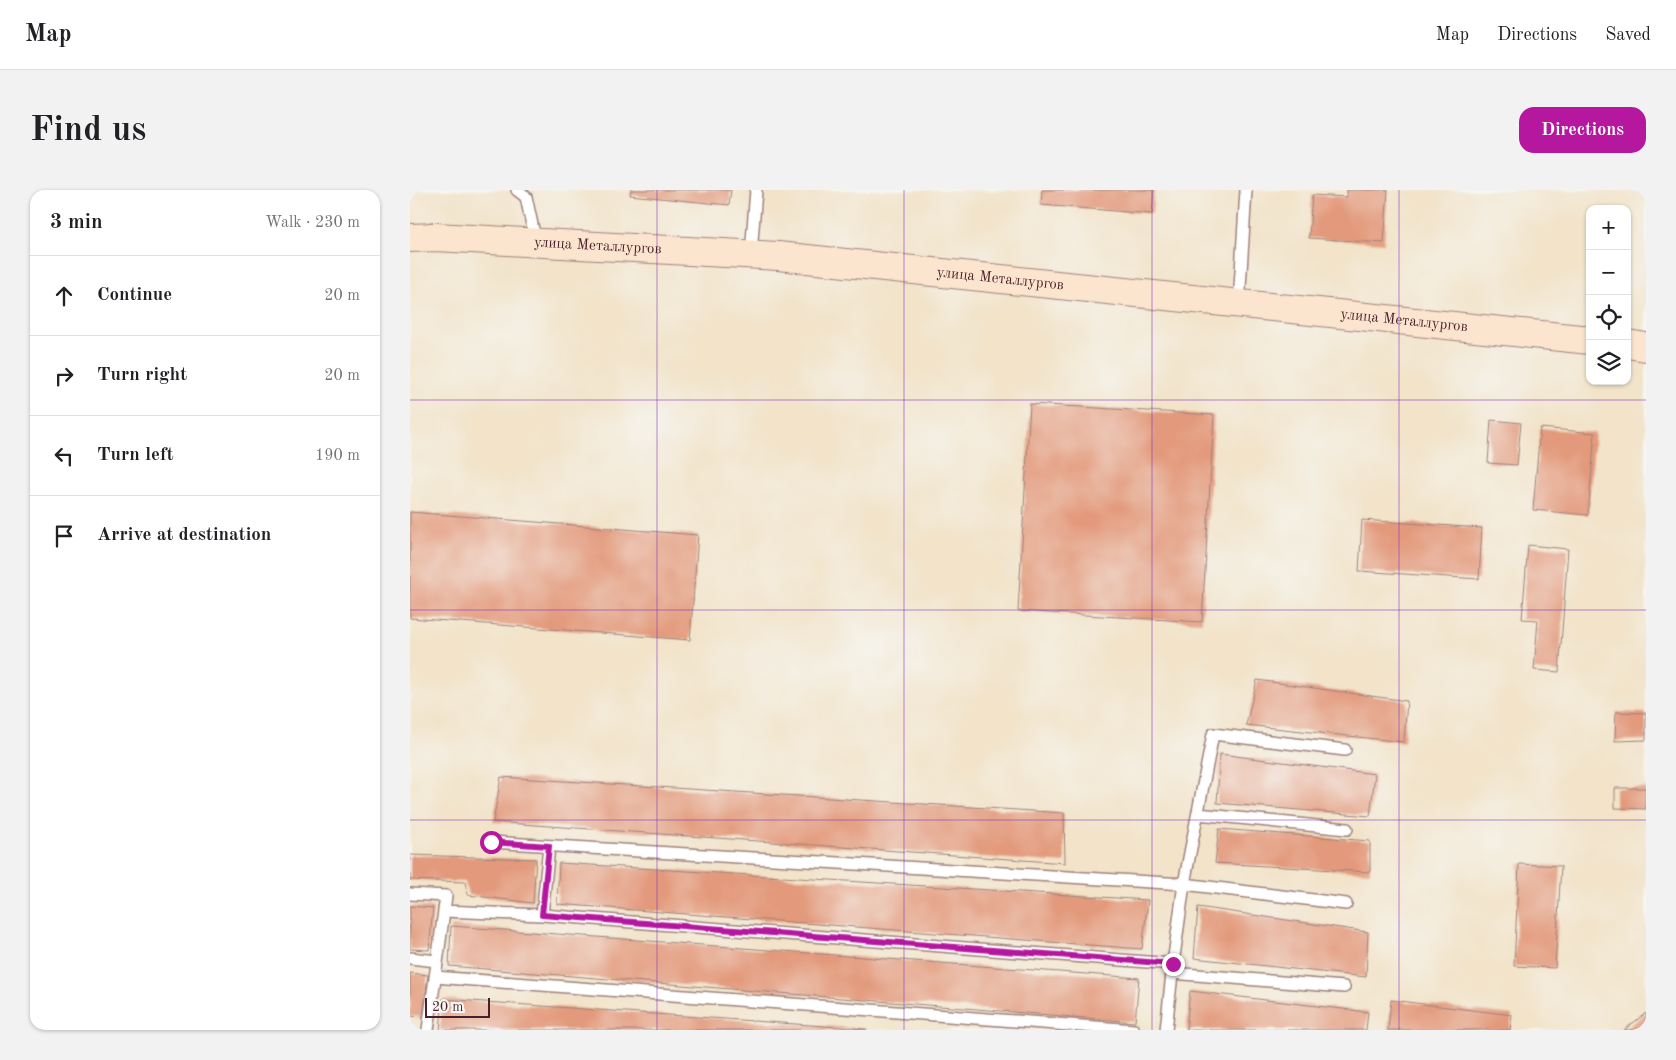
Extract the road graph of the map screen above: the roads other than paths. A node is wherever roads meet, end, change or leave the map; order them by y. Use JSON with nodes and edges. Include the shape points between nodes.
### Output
{"nodes":[{"id":1,"x":517,"y":190,"type":"edge"},
{"id":2,"x":756,"y":190,"type":"edge"},
{"id":3,"x":1246,"y":190,"type":"edge"},
{"id":4,"x":410,"y":238,"type":"edge"},
{"id":5,"x":536,"y":242,"type":"junction"},
{"id":6,"x":751,"y":254,"type":"junction"},
{"id":7,"x":1240,"y":304,"type":"junction"},
{"id":8,"x":1586,"y":340,"type":"edge"},
{"id":9,"x":1631,"y":345,"type":"edge"},
{"id":10,"x":1646,"y":347,"type":"edge"},
{"id":11,"x":1345,"y":750,"type":"dead end"},
{"id":12,"x":1198,"y":814,"type":"junction"},
{"id":13,"x":1347,"y":829,"type":"dead end"},
{"id":14,"x":491,"y":842,"type":"dead end"},
{"id":15,"x":549,"y":846,"type":"junction"},
{"id":16,"x":1184,"y":884,"type":"junction"},
{"id":17,"x":410,"y":894,"type":"edge"},
{"id":18,"x":1346,"y":904,"type":"dead end"},
{"id":19,"x":444,"y":911,"type":"junction"},
{"id":20,"x":542,"y":915,"type":"junction"},
{"id":21,"x":410,"y":958,"type":"edge"},
{"id":22,"x":437,"y":961,"type":"junction"},
{"id":23,"x":1172,"y":969,"type":"junction"},
{"id":24,"x":436,"y":977,"type":"junction"},
{"id":25,"x":1344,"y":986,"type":"dead end"},
{"id":26,"x":428,"y":1030,"type":"edge"},
{"id":27,"x":1134,"y":1030,"type":"edge"},
{"id":28,"x":1166,"y":1030,"type":"edge"}],
"edges":[{"from":1,"to":5,"type":"lane","via":[[526,197]]},
{"from":2,"to":6,"type":"lane"},
{"from":3,"to":7,"type":"lane"},
{"from":4,"to":5,"type":"main road","name":"улица Металлургов"},
{"from":5,"to":6,"type":"main road","name":"улица Металлургов"},
{"from":6,"to":7,"type":"main road","name":"улица Металлургов"},
{"from":7,"to":8,"type":"main road","name":"улица Металлургов"},
{"from":9,"to":10,"type":"main road"},
{"from":11,"to":12,"type":"lane","via":[[1213,734]]},
{"from":12,"to":13,"type":"lane"},
{"from":12,"to":16,"type":"lane"},
{"from":14,"to":15,"type":"lane"},
{"from":15,"to":16,"type":"lane"},
{"from":15,"to":20,"type":"lane"},
{"from":16,"to":18,"type":"lane"},
{"from":16,"to":23,"type":"lane"},
{"from":17,"to":19,"type":"lane","via":[[446,896]]},
{"from":19,"to":20,"type":"lane"},
{"from":19,"to":22,"type":"lane"},
{"from":20,"to":23,"type":"lane"},
{"from":21,"to":22,"type":"lane"},
{"from":22,"to":24,"type":"lane"},
{"from":23,"to":25,"type":"lane"},
{"from":23,"to":28,"type":"lane"},
{"from":24,"to":26,"type":"lane"},
{"from":24,"to":27,"type":"lane"}]}
